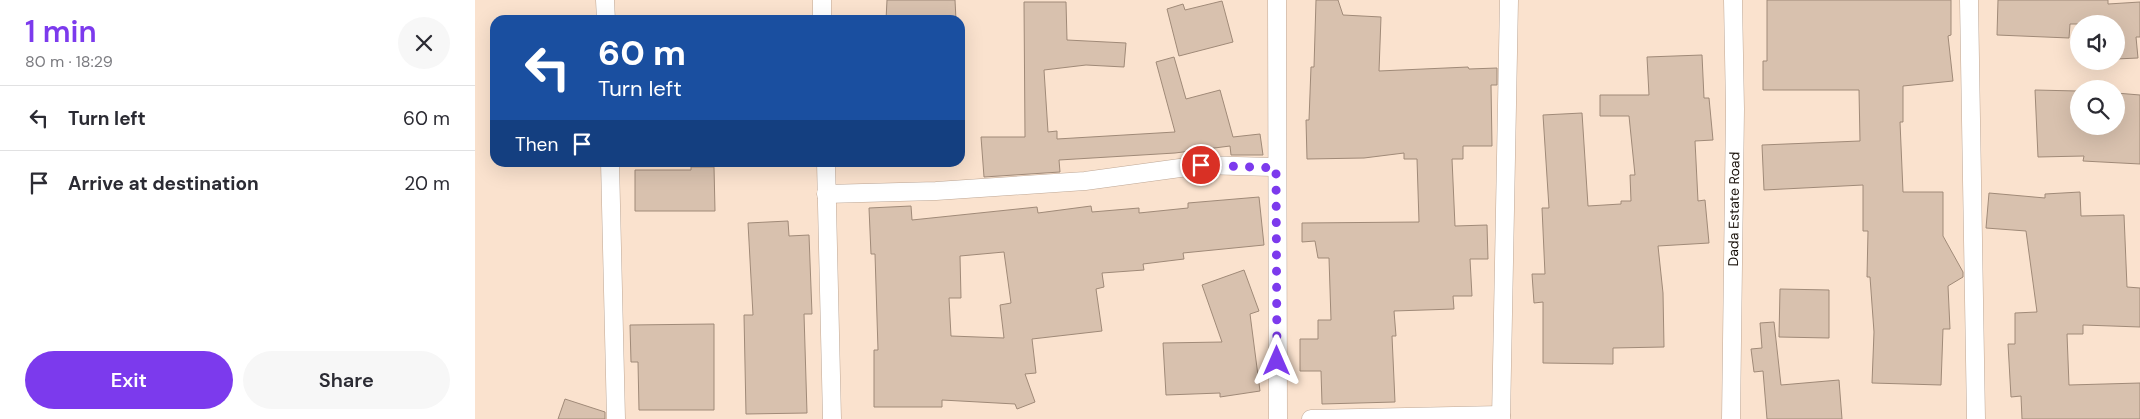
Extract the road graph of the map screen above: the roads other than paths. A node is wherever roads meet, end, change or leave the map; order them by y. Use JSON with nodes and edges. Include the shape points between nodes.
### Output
{"nodes":[{"id":1,"x":605,"y":0,"type":"edge"},
{"id":2,"x":822,"y":0,"type":"edge"},
{"id":3,"x":1277,"y":0,"type":"edge"},
{"id":4,"x":1509,"y":0,"type":"edge"},
{"id":5,"x":1733,"y":0,"type":"edge"},
{"id":6,"x":1969,"y":0,"type":"edge"},
{"id":7,"x":606,"y":15,"type":"edge"},
{"id":8,"x":822,"y":15,"type":"edge"},
{"id":9,"x":610,"y":167,"type":"edge"},
{"id":10,"x":825,"y":167,"type":"edge"},
{"id":11,"x":1276,"y":168,"type":"junction"},
{"id":12,"x":826,"y":194,"type":"junction"},
{"id":13,"x":1501,"y":417,"type":"edge"},
{"id":14,"x":616,"y":419,"type":"edge"},
{"id":15,"x":831,"y":419,"type":"edge"},
{"id":16,"x":1278,"y":419,"type":"edge"},
{"id":17,"x":1311,"y":419,"type":"edge"},
{"id":18,"x":1731,"y":419,"type":"edge"},
{"id":19,"x":1976,"y":419,"type":"edge"}],
"edges":[{"from":1,"to":7,"type":"street"},
{"from":2,"to":8,"type":"street"},
{"from":3,"to":11,"type":"street"},
{"from":4,"to":13,"type":"street"},
{"from":5,"to":18,"type":"street","name":"Dada Estate Road","via":[[1735,108]]},
{"from":6,"to":19,"type":"street"},
{"from":9,"to":14,"type":"street"},
{"from":10,"to":12,"type":"street"},
{"from":11,"to":12,"type":"street","via":[[1201,165],[1085,181],[936,192]]},
{"from":11,"to":16,"type":"street"},
{"from":12,"to":15,"type":"street"},
{"from":13,"to":17,"type":"street"}]}
